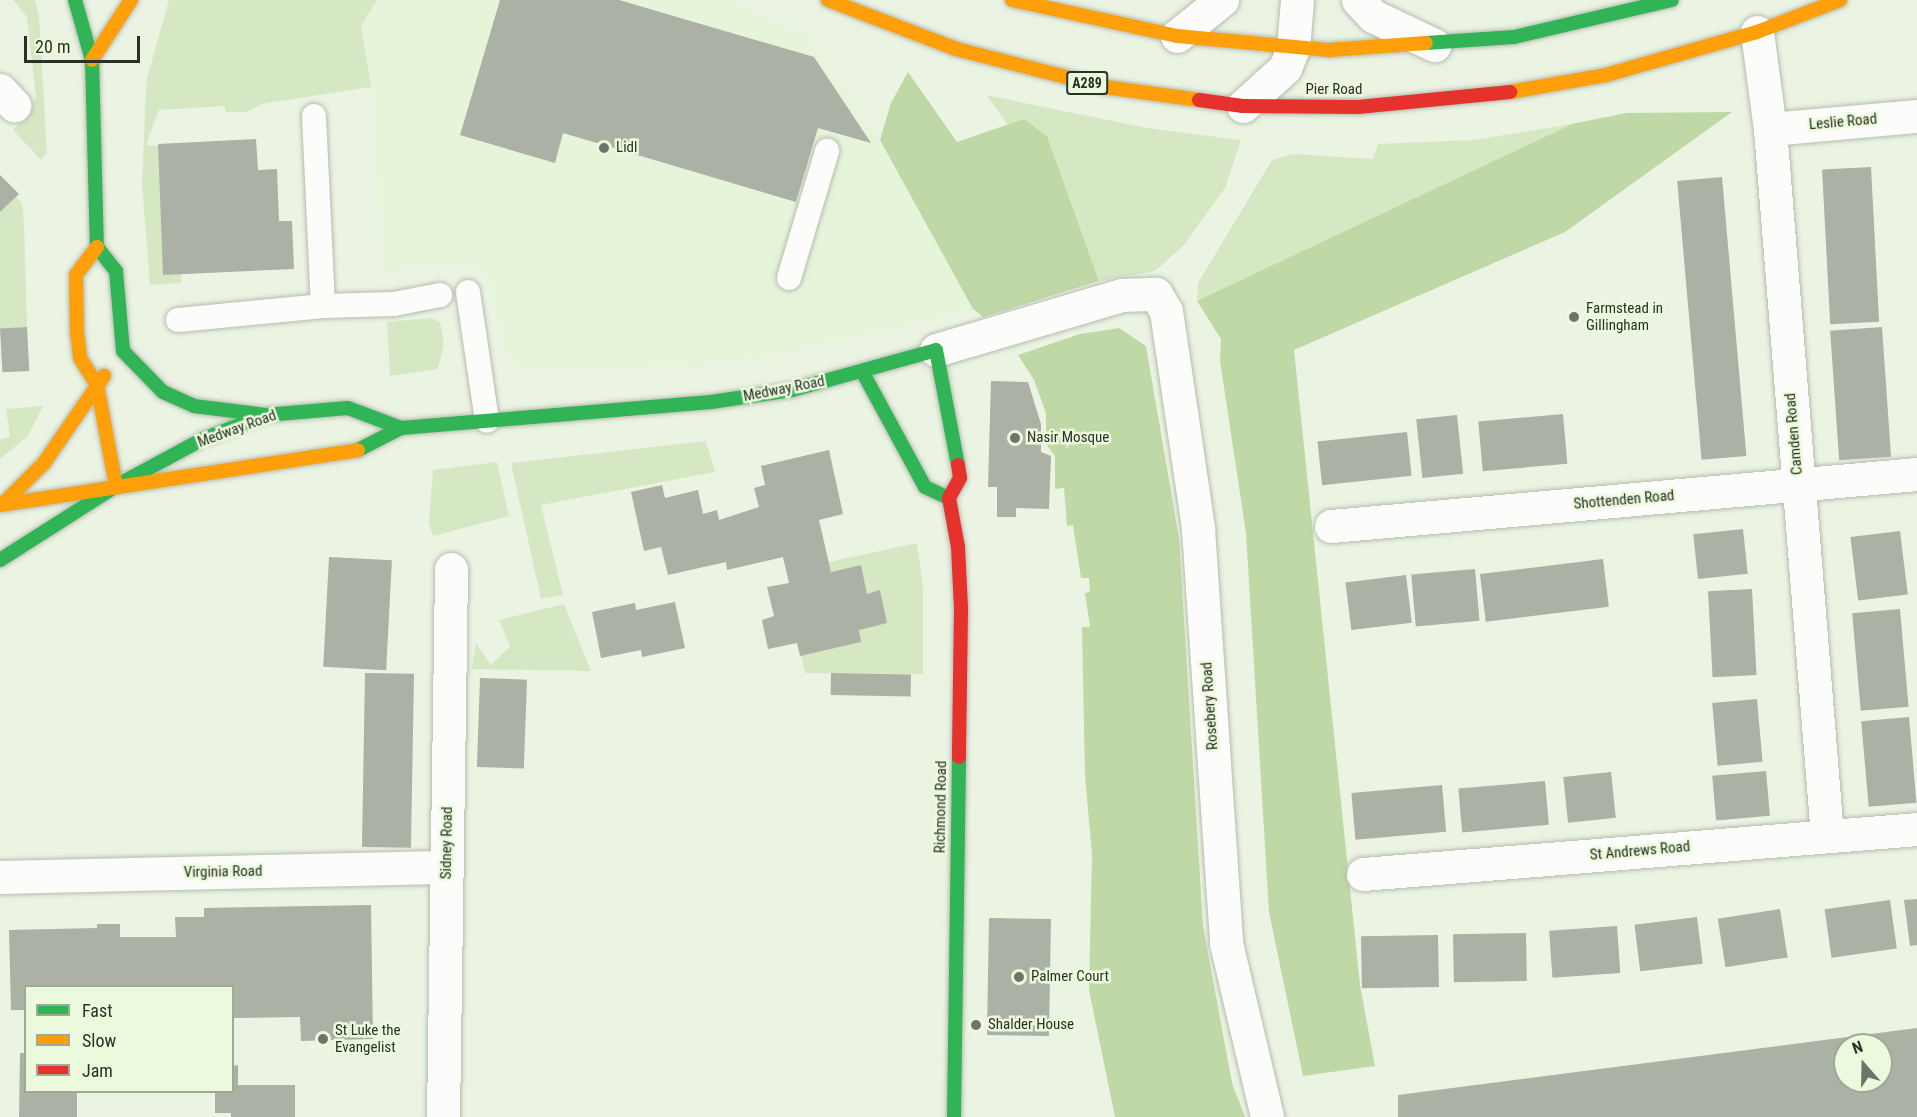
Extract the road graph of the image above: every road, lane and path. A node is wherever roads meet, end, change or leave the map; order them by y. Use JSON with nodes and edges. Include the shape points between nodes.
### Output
{"nodes":[{"id":1,"x":75,"y":0,"type":"edge"},
{"id":2,"x":131,"y":0,"type":"edge"},
{"id":3,"x":828,"y":0,"type":"edge"},
{"id":4,"x":1012,"y":0,"type":"edge"},
{"id":5,"x":1222,"y":0,"type":"edge"},
{"id":6,"x":1297,"y":0,"type":"edge"},
{"id":7,"x":1358,"y":0,"type":"edge"},
{"id":8,"x":1671,"y":0,"type":"edge"},
{"id":9,"x":1840,"y":0,"type":"edge"},
{"id":10,"x":1757,"y":32,"type":"junction"},
{"id":11,"x":1177,"y":36,"type":"junction"},
{"id":12,"x":1434,"y":45,"type":"junction"},
{"id":13,"x":1293,"y":48,"type":"junction"},
{"id":14,"x":93,"y":60,"type":"junction"},
{"id":15,"x":1243,"y":106,"type":"junction"},
{"id":16,"x":314,"y":116,"type":"dead end"},
{"id":17,"x":1917,"y":116,"type":"edge"},
{"id":18,"x":1770,"y":129,"type":"junction"},
{"id":19,"x":827,"y":151,"type":"dead end"},
{"id":20,"x":97,"y":248,"type":"junction"},
{"id":21,"x":789,"y":278,"type":"dead end"},
{"id":22,"x":468,"y":292,"type":"dead end"},
{"id":23,"x":1156,"y":294,"type":"joint"},
{"id":24,"x":440,"y":295,"type":"dead end"},
{"id":25,"x":323,"y":306,"type":"junction"},
{"id":26,"x":178,"y":320,"type":"dead end"},
{"id":27,"x":936,"y":350,"type":"junction"},
{"id":28,"x":123,"y":351,"type":"junction"},
{"id":29,"x":862,"y":371,"type":"junction"},
{"id":30,"x":97,"y":385,"type":"junction"},
{"id":31,"x":265,"y":416,"type":"junction"},
{"id":32,"x":487,"y":421,"type":"junction"},
{"id":33,"x":401,"y":428,"type":"junction"},
{"id":34,"x":1917,"y":474,"type":"edge"},
{"id":35,"x":1798,"y":484,"type":"junction"},
{"id":36,"x":116,"y":486,"type":"junction"},
{"id":37,"x":949,"y":498,"type":"junction"},
{"id":38,"x":2,"y":504,"type":"edge"},
{"id":39,"x":1331,"y":526,"type":"dead end"},
{"id":40,"x":0,"y":560,"type":"edge"},
{"id":41,"x":452,"y":568,"type":"dead end"},
{"id":42,"x":1917,"y":829,"type":"edge"},
{"id":43,"x":1827,"y":836,"type":"junction"},
{"id":44,"x":447,"y":867,"type":"junction"},
{"id":45,"x":1363,"y":873,"type":"dead end"},
{"id":46,"x":0,"y":877,"type":"edge"},
{"id":47,"x":443,"y":1117,"type":"edge"},
{"id":48,"x":954,"y":1117,"type":"edge"},
{"id":49,"x":1267,"y":1117,"type":"edge"}],
"edges":[{"from":1,"to":14,"type":"main road"},
{"from":2,"to":14,"type":"main road"},
{"from":3,"to":15,"type":"main road","name":"Pier Road","number":"A289","via":[[1001,62],[1105,87]]},
{"from":4,"to":11,"type":"main road"},
{"from":5,"to":11,"type":"street"},
{"from":6,"to":13,"type":"street"},
{"from":7,"to":12,"type":"street","via":[[1373,16]]},
{"from":8,"to":12,"type":"main road","via":[[1576,26]]},
{"from":9,"to":10,"type":"main road","name":"Pier Road","number":"A289"},
{"from":10,"to":15,"type":"main road","name":"Pier Road","number":"A289","via":[[1616,72],[1489,96],[1379,107]]},
{"from":10,"to":18,"type":"street","name":"Camden Road"},
{"from":11,"to":13,"type":"main road"},
{"from":12,"to":13,"type":"main road"},
{"from":13,"to":15,"type":"street","via":[[1285,68]]},
{"from":14,"to":20,"type":"main road"},
{"from":16,"to":25,"type":"lane"},
{"from":17,"to":18,"type":"street","name":"Leslie Road"},
{"from":18,"to":35,"type":"street","name":"Camden Road"},
{"from":19,"to":21,"type":"lane"},
{"from":20,"to":28,"type":"main road","via":[[116,271]]},
{"from":20,"to":30,"type":"main road","via":[[76,275],[80,358]]},
{"from":22,"to":32,"type":"lane"},
{"from":23,"to":27,"type":"street","name":"Medway Road","via":[[1122,295]]},
{"from":23,"to":49,"type":"street","name":"Rosebery Road","via":[[1166,311],[1198,529],[1226,943]]},
{"from":24,"to":25,"type":"lane","via":[[394,304]]},
{"from":25,"to":26,"type":"lane"},
{"from":27,"to":29,"type":"main road","name":"Medway Road"},
{"from":27,"to":37,"type":"main road","name":"Richmond Road","via":[[960,478]]},
{"from":28,"to":30,"type":"main road"},
{"from":28,"to":31,"type":"main road","via":[[163,392],[194,406]]},
{"from":29,"to":32,"type":"main road","name":"Medway Road","via":[[792,390],[723,400]]},
{"from":29,"to":37,"type":"main road","via":[[925,487]]},
{"from":30,"to":36,"type":"main road"},
{"from":30,"to":38,"type":"main road","via":[[44,463]]},
{"from":31,"to":33,"type":"main road","name":"Medway Road","via":[[348,408]]},
{"from":31,"to":36,"type":"main road","name":"Medway Road","via":[[203,439]]},
{"from":32,"to":33,"type":"main road","name":"Medway Road"},
{"from":33,"to":36,"type":"main road","name":"Medway Road","via":[[356,451],[242,471]]},
{"from":34,"to":35,"type":"street","name":"Shottenden Road"},
{"from":35,"to":39,"type":"street","name":"Shottenden Road"},
{"from":35,"to":43,"type":"street","name":"Camden Road"},
{"from":36,"to":38,"type":"main road","name":"Medway Road"},
{"from":36,"to":40,"type":"main road","name":"Medway Road"},
{"from":37,"to":48,"type":"main road","name":"Richmond Road","via":[[958,548],[961,609]]},
{"from":41,"to":44,"type":"street","name":"Sidney Road"},
{"from":42,"to":43,"type":"street","name":"St Andrews Road"},
{"from":43,"to":45,"type":"street","name":"St Andrews Road"},
{"from":44,"to":46,"type":"street","name":"Virginia Road"},
{"from":44,"to":47,"type":"street","name":"Sidney Road"}]}
